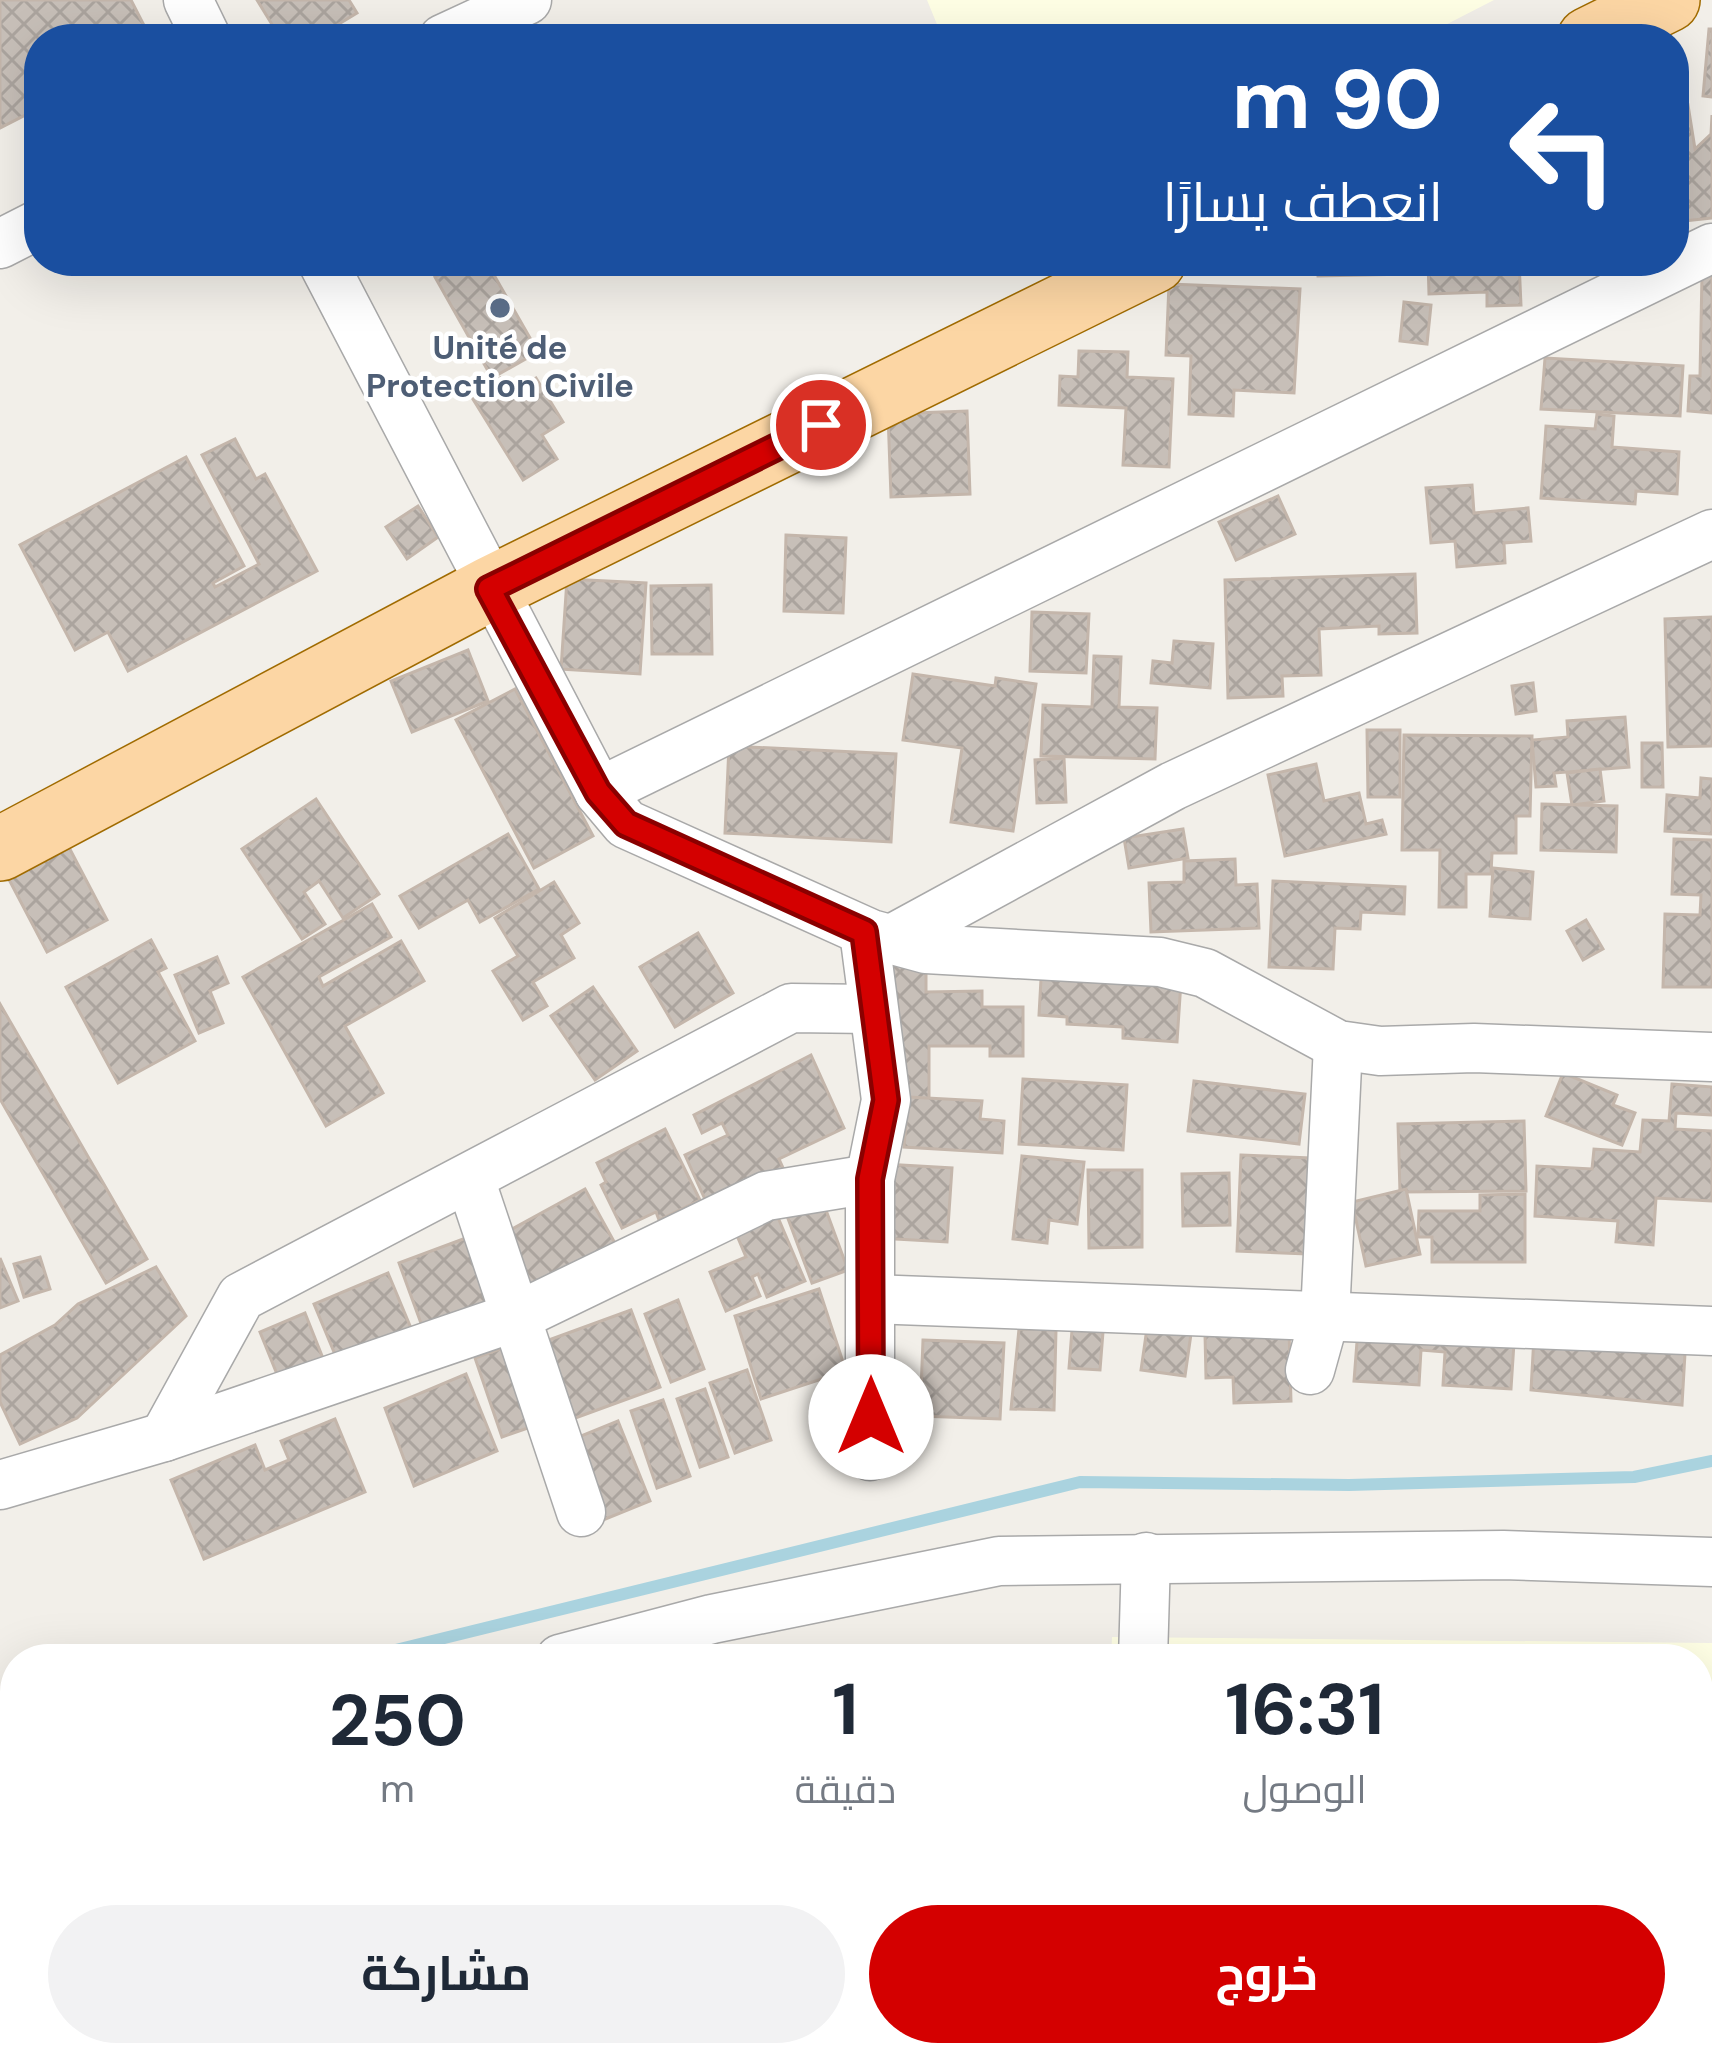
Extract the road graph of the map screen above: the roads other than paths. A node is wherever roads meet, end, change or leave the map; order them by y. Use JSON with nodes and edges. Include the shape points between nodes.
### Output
{"nodes":[{"id":1,"x":527,"y":0,"type":"edge"},
{"id":2,"x":1668,"y":0,"type":"edge"},
{"id":3,"x":475,"y":24,"type":"edge"},
{"id":4,"x":1619,"y":24,"type":"edge"},
{"id":5,"x":330,"y":276,"type":"edge"},
{"id":6,"x":1124,"y":276,"type":"edge"},
{"id":7,"x":1655,"y":276,"type":"edge"},
{"id":8,"x":1712,"y":534,"type":"edge"},
{"id":9,"x":489,"y":589,"type":"junction"},
{"id":10,"x":598,"y":792,"type":"junction"},
{"id":11,"x":0,"y":849,"type":"edge"},
{"id":12,"x":877,"y":936,"type":"junction"},
{"id":13,"x":872,"y":1009,"type":"junction"},
{"id":14,"x":1338,"y":1045,"type":"junction"},
{"id":15,"x":1712,"y":1058,"type":"edge"},
{"id":16,"x":470,"y":1179,"type":"junction"},
{"id":17,"x":870,"y":1179,"type":"junction"},
{"id":18,"x":871,"y":1299,"type":"junction"},
{"id":19,"x":518,"y":1316,"type":"junction"},
{"id":20,"x":1324,"y":1316,"type":"junction"},
{"id":21,"x":1712,"y":1331,"type":"edge"},
{"id":22,"x":1310,"y":1370,"type":"dead end"},
{"id":23,"x":164,"y":1437,"type":"junction"},
{"id":24,"x":870,"y":1456,"type":"dead end"},
{"id":25,"x":0,"y":1485,"type":"edge"},
{"id":26,"x":581,"y":1512,"type":"dead end"},
{"id":27,"x":1146,"y":1557,"type":"junction"},
{"id":28,"x":1712,"y":1562,"type":"edge"},
{"id":29,"x":616,"y":1644,"type":"edge"},
{"id":30,"x":1143,"y":1644,"type":"edge"}],
"edges":[{"from":1,"to":3,"type":"street"},
{"from":2,"to":4,"type":"main road"},
{"from":5,"to":9,"type":"street"},
{"from":6,"to":9,"type":"main road"},
{"from":7,"to":10,"type":"street"},
{"from":8,"to":12,"type":"street","via":[[1173,786]]},
{"from":9,"to":10,"type":"street"},
{"from":9,"to":11,"type":"main road"},
{"from":10,"to":12,"type":"street","via":[[626,824]]},
{"from":12,"to":13,"type":"street"},
{"from":12,"to":14,"type":"street","via":[[926,949],[1160,962],[1205,973]]},
{"from":13,"to":16,"type":"street","via":[[791,1008]]},
{"from":13,"to":17,"type":"street","via":[[886,1100]]},
{"from":14,"to":15,"type":"street"},
{"from":14,"to":20,"type":"street"},
{"from":16,"to":19,"type":"street"},
{"from":16,"to":23,"type":"street","via":[[241,1297]]},
{"from":17,"to":18,"type":"street"},
{"from":17,"to":19,"type":"street","via":[[766,1196]]},
{"from":18,"to":20,"type":"street"},
{"from":18,"to":24,"type":"street"},
{"from":19,"to":23,"type":"street"},
{"from":19,"to":26,"type":"street"},
{"from":20,"to":21,"type":"street"},
{"from":20,"to":22,"type":"street"},
{"from":23,"to":25,"type":"street"},
{"from":27,"to":28,"type":"street"},
{"from":27,"to":29,"type":"street","via":[[999,1561]]},
{"from":27,"to":30,"type":"street"}]}
